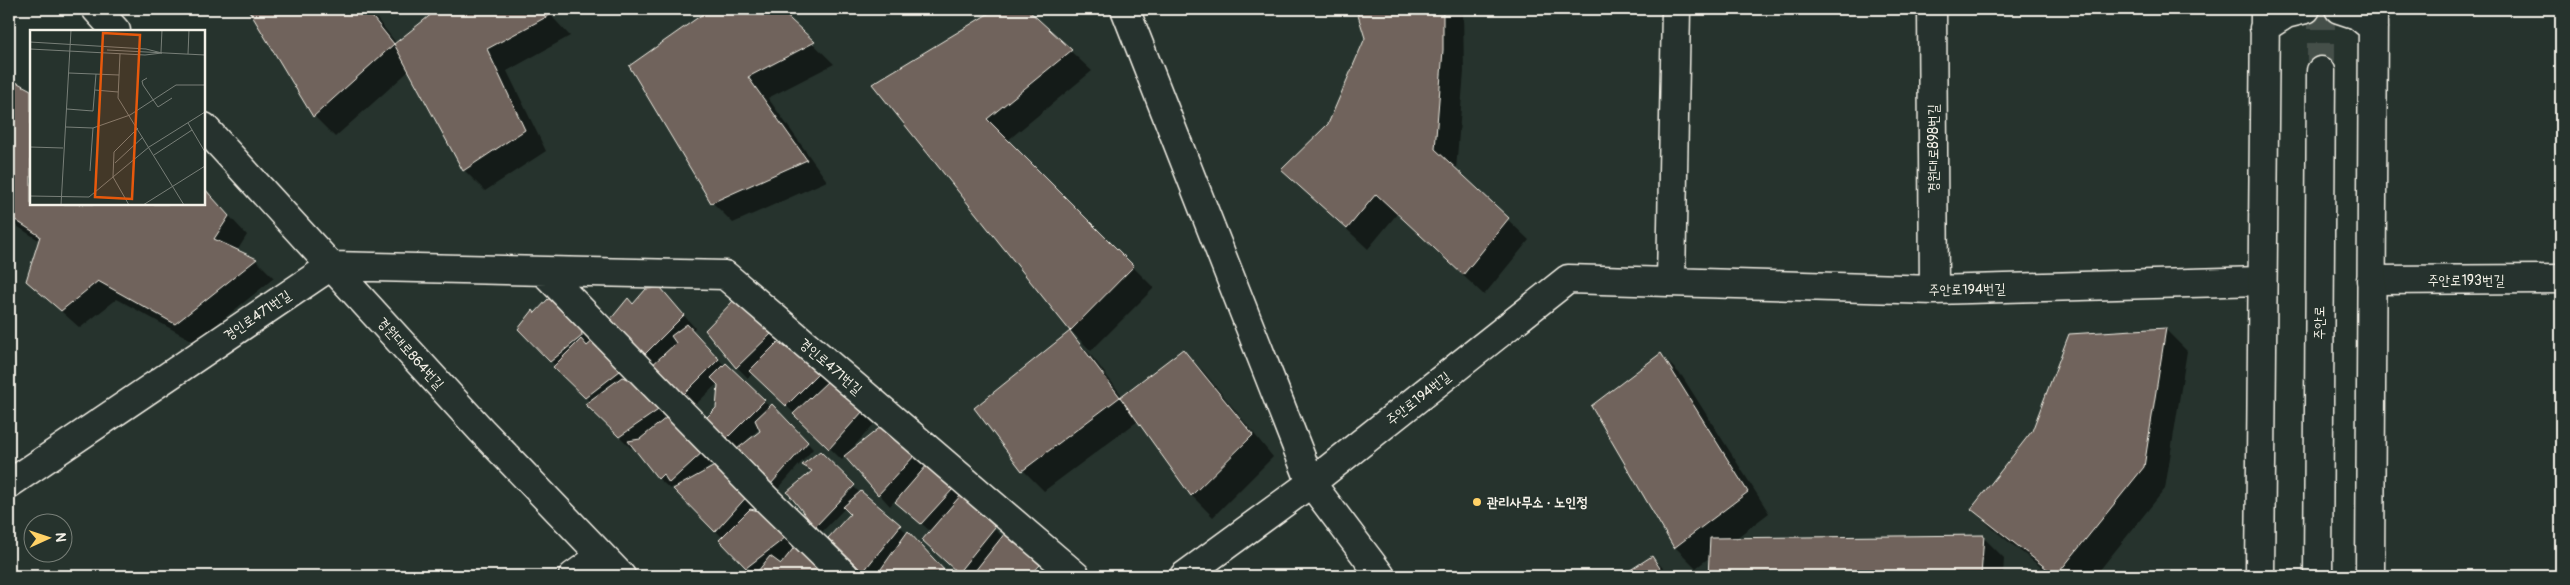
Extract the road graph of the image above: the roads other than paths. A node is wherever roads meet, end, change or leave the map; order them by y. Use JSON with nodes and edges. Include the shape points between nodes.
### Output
{"nodes":[{"id":1,"x":96,"y":9,"type":"edge"},
{"id":2,"x":1125,"y":9,"type":"edge"},
{"id":3,"x":1676,"y":9,"type":"edge"},
{"id":4,"x":1932,"y":9,"type":"edge"},
{"id":5,"x":2306,"y":9,"type":"edge"},
{"id":6,"x":2339,"y":9,"type":"edge"},
{"id":7,"x":2264,"y":18,"type":"edge"},
{"id":8,"x":2373,"y":18,"type":"edge"},
{"id":9,"x":115,"y":30,"type":"edge"},
{"id":10,"x":2321,"y":71,"type":"tunnel mouth"},
{"id":11,"x":205,"y":128,"type":"edge"},
{"id":12,"x":330,"y":266,"type":"junction"},
{"id":13,"x":542,"y":270,"type":"junction"},
{"id":14,"x":2561,"y":279,"type":"edge"},
{"id":15,"x":2371,"y":280,"type":"junction"},
{"id":16,"x":2262,"y":281,"type":"junction"},
{"id":17,"x":1671,"y":282,"type":"junction"},
{"id":18,"x":1934,"y":290,"type":"junction"},
{"id":19,"x":1311,"y":483,"type":"junction"},
{"id":20,"x":9,"y":484,"type":"edge"},
{"id":21,"x":601,"y":556,"type":"junction"},
{"id":22,"x":1202,"y":571,"type":"edge"},
{"id":23,"x":573,"y":576,"type":"edge"},
{"id":24,"x":621,"y":576,"type":"edge"},
{"id":25,"x":844,"y":576,"type":"edge"},
{"id":26,"x":1076,"y":576,"type":"edge"},
{"id":27,"x":1381,"y":576,"type":"edge"},
{"id":28,"x":2260,"y":576,"type":"edge"},
{"id":29,"x":2318,"y":576,"type":"edge"},
{"id":30,"x":2370,"y":576,"type":"edge"}],
"edges":[{"from":1,"to":9,"type":"street"},
{"from":2,"to":19,"type":"street"},
{"from":3,"to":17,"type":"street"},
{"from":4,"to":18,"type":"street","name":"경원대로898번길"},
{"from":5,"to":7,"type":"street"},
{"from":6,"to":8,"type":"street"},
{"from":7,"to":16,"type":"street"},
{"from":8,"to":15,"type":"street"},
{"from":10,"to":29,"type":"street","name":"주안로"},
{"from":11,"to":12,"type":"street","name":"경원대로864번길"},
{"from":12,"to":13,"type":"street","name":"경인로471번길"},
{"from":12,"to":20,"type":"street","name":"경인로471번길"},
{"from":12,"to":21,"type":"street","name":"경원대로864번길"},
{"from":13,"to":25,"type":"street"},
{"from":13,"to":26,"type":"street","name":"경인로471번길","via":[[725,274]]},
{"from":14,"to":15,"type":"street","name":"주안로193번길"},
{"from":15,"to":30,"type":"street"},
{"from":16,"to":18,"type":"street","name":"주안로194번길"},
{"from":16,"to":28,"type":"street"},
{"from":17,"to":18,"type":"street","name":"주안로194번길"},
{"from":17,"to":19,"type":"street","name":"주안로194번길","via":[[1568,279]]},
{"from":19,"to":22,"type":"street","name":"주안로194번길"},
{"from":19,"to":27,"type":"street"},
{"from":21,"to":23,"type":"street"},
{"from":21,"to":24,"type":"street","name":"경원대로864번길"}]}
